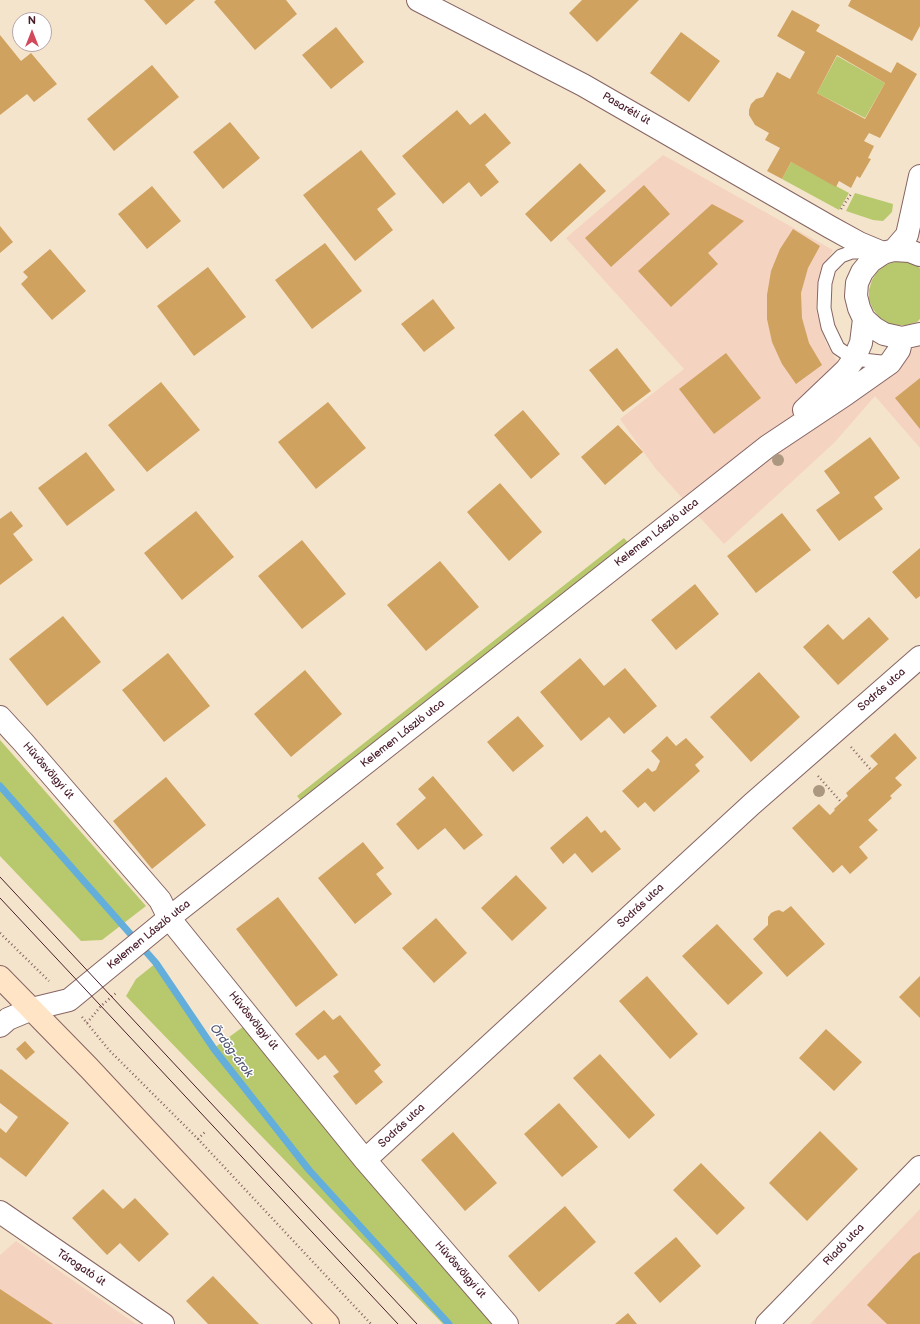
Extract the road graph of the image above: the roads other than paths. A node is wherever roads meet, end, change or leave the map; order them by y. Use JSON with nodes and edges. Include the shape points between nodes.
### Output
{"nodes":[{"id":1,"x":418,"y":0,"type":"edge"},
{"id":2,"x":920,"y":176,"type":"edge"},
{"id":3,"x":835,"y":218,"type":"junction"},
{"id":4,"x":889,"y":251,"type":"junction"},
{"id":5,"x":852,"y":252,"type":"junction"},
{"id":6,"x":920,"y":255,"type":"edge"},
{"id":7,"x":862,"y":272,"type":"junction"},
{"id":8,"x":864,"y":319,"type":"junction"},
{"id":9,"x":911,"y":336,"type":"edge"},
{"id":10,"x":854,"y":359,"type":"junction"},
{"id":11,"x":890,"y":363,"type":"junction"},
{"id":12,"x":768,"y":446,"type":"junction"},
{"id":13,"x":920,"y":657,"type":"edge"},
{"id":14,"x":0,"y":717,"type":"edge"},
{"id":15,"x":169,"y":918,"type":"junction"},
{"id":16,"x":0,"y":976,"type":"edge"},
{"id":17,"x":32,"y":1009,"type":"junction"},
{"id":18,"x":0,"y":1026,"type":"edge"},
{"id":19,"x":365,"y":1160,"type":"junction"},
{"id":20,"x":920,"y":1167,"type":"edge"},
{"id":21,"x":0,"y":1212,"type":"edge"},
{"id":22,"x":163,"y":1324,"type":"edge"},
{"id":23,"x":328,"y":1324,"type":"edge"},
{"id":24,"x":507,"y":1324,"type":"edge"},
{"id":25,"x":767,"y":1324,"type":"edge"}],
"edges":[{"from":1,"to":3,"type":"street","name":"Pasaréti út"},
{"from":2,"to":4,"type":"street","via":[[906,235]]},
{"from":3,"to":4,"type":"street","name":"Pasaréti út","via":[[859,243]]},
{"from":3,"to":5,"type":"street","name":"Pasaréti út"},
{"from":4,"to":5,"type":"lane"},
{"from":4,"to":6,"type":"street","name":"Pasaréti út","via":[[910,251]]},
{"from":4,"to":7,"type":"street","via":[[871,261]]},
{"from":5,"to":7,"type":"street","name":"Pasaréti út"},
{"from":5,"to":10,"type":"lane","via":[[841,256],[829,268],[825,283],[824,308],[828,326],[838,348]]},
{"from":7,"to":8,"type":"street","via":[[857,283],[856,296]]},
{"from":8,"to":9,"type":"street","via":[[884,334]]},
{"from":8,"to":10,"type":"street","name":"Kelemen László utca","via":[[861,343]]},
{"from":9,"to":11,"type":"street","name":"Kelemen László utca"},
{"from":10,"to":11,"type":"lane"},
{"from":10,"to":12,"type":"street","name":"Kelemen László utca","via":[[846,370]]},
{"from":11,"to":12,"type":"street","name":"Kelemen László utca"},
{"from":12,"to":15,"type":"street","name":"Kelemen László utca"},
{"from":13,"to":19,"type":"street","name":"Sodrás utca","via":[[752,804]]},
{"from":14,"to":15,"type":"street","name":"Hűvösvölgyi út","via":[[160,900]]},
{"from":15,"to":17,"type":"street","name":"Kelemen László utca","via":[[69,1000]]},
{"from":15,"to":19,"type":"street","name":"Hűvösvölgyi út"},
{"from":16,"to":17,"type":"main road"},
{"from":17,"to":18,"type":"street","name":"Kelemen László utca","via":[[8,1019]]},
{"from":17,"to":23,"type":"main road"},
{"from":19,"to":24,"type":"street","name":"Hűvösvölgyi út"},
{"from":20,"to":25,"type":"street","name":"Riadó utca"},
{"from":21,"to":22,"type":"street","name":"Tárogató út"}]}
